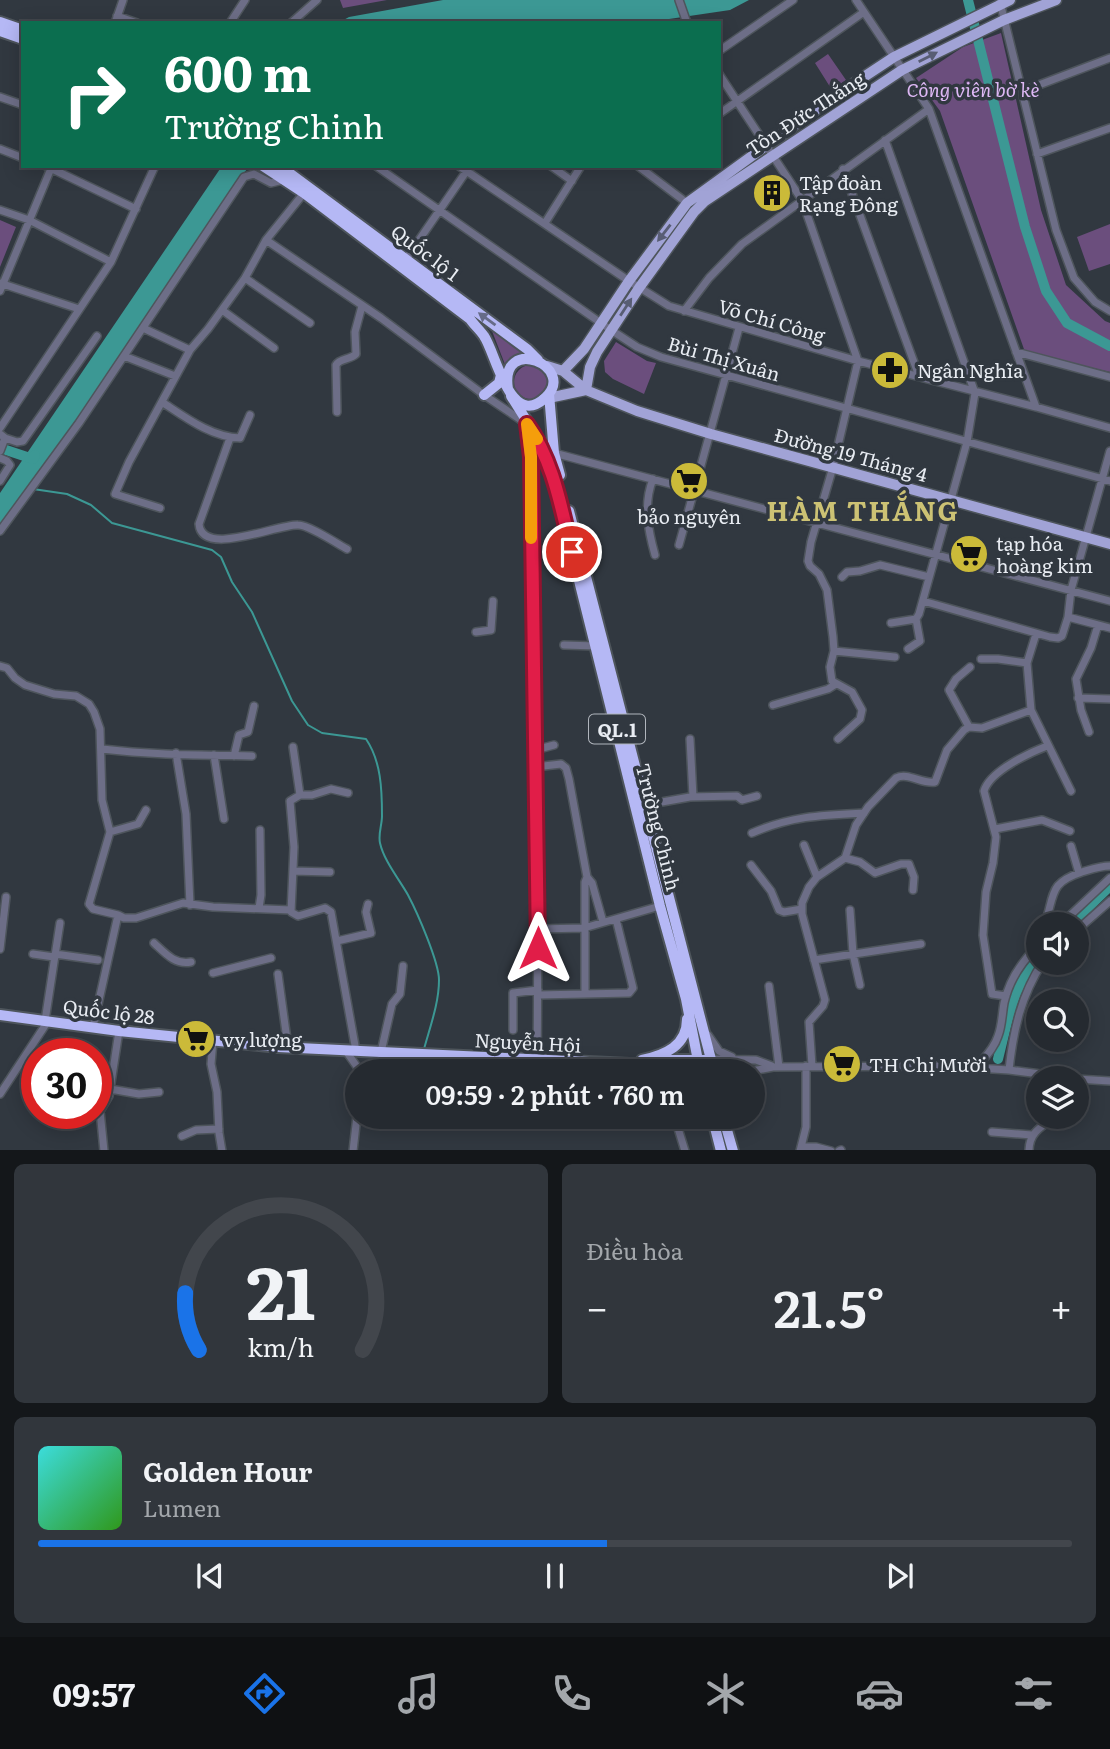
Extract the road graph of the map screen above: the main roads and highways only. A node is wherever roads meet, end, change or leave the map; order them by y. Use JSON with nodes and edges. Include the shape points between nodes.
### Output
{"nodes":[{"id":1,"x":1056,"y":0,"type":"edge"},
{"id":2,"x":1004,"y":1,"type":"edge"},
{"id":3,"x":0,"y":22,"type":"edge"},
{"id":4,"x":21,"y":29,"type":"edge"},
{"id":5,"x":0,"y":31,"type":"edge"},
{"id":6,"x":21,"y":38,"type":"edge"},
{"id":7,"x":284,"y":173,"type":"edge"},
{"id":8,"x":544,"y":364,"type":"junction"},
{"id":9,"x":563,"y":371,"type":"junction"},
{"id":10,"x":501,"y":375,"type":"junction"},
{"id":11,"x":586,"y":390,"type":"junction"},
{"id":12,"x":509,"y":392,"type":"junction"},
{"id":13,"x":484,"y":395,"type":"road end"},
{"id":14,"x":548,"y":397,"type":"junction"},
{"id":15,"x":1110,"y":544,"type":"edge"},
{"id":16,"x":686,"y":999,"type":"junction"},
{"id":17,"x":0,"y":1015,"type":"edge"},
{"id":18,"x":424,"y":1054,"type":"joint"},
{"id":19,"x":484,"y":1059,"type":"edge"},
{"id":20,"x":654,"y":1059,"type":"edge"},
{"id":21,"x":697,"y":1059,"type":"edge"},
{"id":22,"x":711,"y":1059,"type":"edge"},
{"id":23,"x":717,"y":1129,"type":"edge"},
{"id":24,"x":722,"y":1129,"type":"edge"},
{"id":25,"x":721,"y":1150,"type":"edge"},
{"id":26,"x":733,"y":1150,"type":"edge"}],
"edges":[{"from":11,"to":1,"type":"main road","name":"Tôn Đức Thắng","one_way":true,"via":[[590,366],[611,330],[705,201],[902,70]]},
{"from":2,"to":9,"type":"main road","name":"Tôn Đức Thắng","one_way":true,"via":[[894,57],[687,203],[584,349]]},
{"from":3,"to":4,"type":"highway"},
{"from":5,"to":6,"type":"highway"},
{"from":8,"to":7,"type":"highway","name":"Quốc lộ 1","number":"QL.1","one_way":true},
{"from":7,"to":10,"type":"highway","name":"Quốc lộ 1","number":"QL.1","via":[[303,193],[470,319],[484,336]]},
{"from":8,"to":9,"type":"main road","name":"Đường 19 Tháng 4"},
{"from":8,"to":12,"type":"highway","via":[[533,359],[518,361],[508,373]]},
{"from":8,"to":14,"type":"highway","number":"QL.1","via":[[552,380]]},
{"from":9,"to":11,"type":"main road","name":"Đường 19 Tháng 4"},
{"from":10,"to":12,"type":"highway","name":"Quốc lộ 1","number":"QL.1"},
{"from":10,"to":13,"type":"highway","via":[[499,383]]},
{"from":11,"to":14,"type":"main road"},
{"from":11,"to":15,"type":"main road","name":"Đường 19 Tháng 4","via":[[711,434]]},
{"from":12,"to":14,"type":"highway","via":[[524,404]]},
{"from":12,"to":16,"type":"highway","name":"Trường Chinh","number":"QL.1","via":[[540,442],[552,472]]},
{"from":14,"to":22,"type":"highway","name":"Trường Chinh","number":"QL.1","via":[[554,453]]},
{"from":16,"to":20,"type":"highway","via":[[682,1041]]},
{"from":16,"to":21,"type":"highway","name":"Trường Chinh","number":"QL.1"},
{"from":17,"to":18,"type":"highway","name":"Quốc lộ 28","via":[[213,1041]]},
{"from":18,"to":19,"type":"highway","name":"Nguyễn Hội"},
{"from":23,"to":25,"type":"highway"},
{"from":24,"to":26,"type":"highway"}]}
